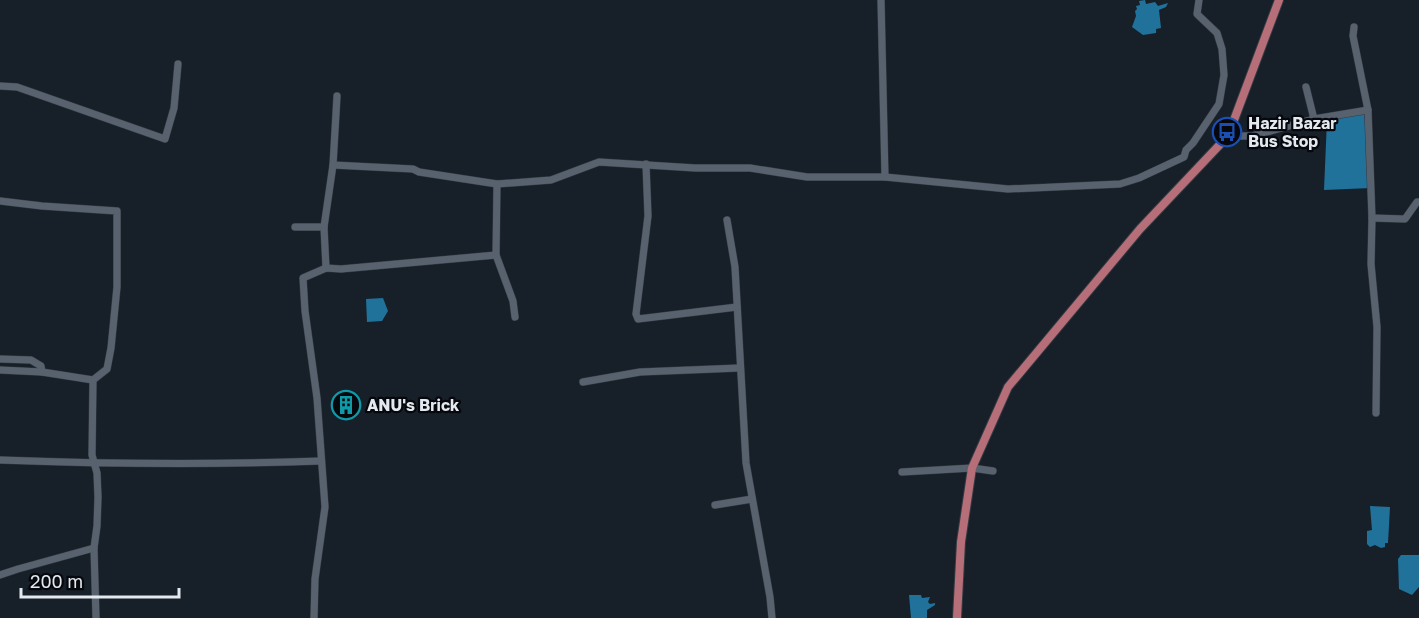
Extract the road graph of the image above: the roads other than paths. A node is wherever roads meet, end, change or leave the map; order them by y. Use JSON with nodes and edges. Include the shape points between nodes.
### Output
{"nodes":[{"id":1,"x":881,"y":0,"type":"edge"},
{"id":2,"x":1199,"y":0,"type":"edge"},
{"id":3,"x":1279,"y":0,"type":"edge"},
{"id":4,"x":1354,"y":27,"type":"dead end"},
{"id":5,"x":178,"y":64,"type":"dead end"},
{"id":6,"x":0,"y":86,"type":"edge"},
{"id":7,"x":1306,"y":87,"type":"dead end"},
{"id":8,"x":337,"y":96,"type":"dead end"},
{"id":9,"x":1368,"y":110,"type":"junction"},
{"id":10,"x":1314,"y":119,"type":"junction"},
{"id":11,"x":1228,"y":136,"type":"junction"},
{"id":12,"x":646,"y":164,"type":"junction"},
{"id":13,"x":333,"y":165,"type":"junction"},
{"id":14,"x":885,"y":177,"type":"junction"},
{"id":15,"x":497,"y":184,"type":"junction"},
{"id":16,"x":0,"y":201,"type":"edge"},
{"id":17,"x":1419,"y":202,"type":"edge"},
{"id":18,"x":1372,"y":218,"type":"junction"},
{"id":19,"x":727,"y":220,"type":"dead end"},
{"id":20,"x":324,"y":226,"type":"junction"},
{"id":21,"x":295,"y":227,"type":"dead end"},
{"id":22,"x":496,"y":255,"type":"junction"},
{"id":23,"x":326,"y":268,"type":"junction"},
{"id":24,"x":737,"y":307,"type":"junction"},
{"id":25,"x":515,"y":317,"type":"dead end"},
{"id":26,"x":0,"y":358,"type":"edge"},
{"id":27,"x":739,"y":368,"type":"junction"},
{"id":28,"x":0,"y":370,"type":"edge"},
{"id":29,"x":42,"y":372,"type":"junction"},
{"id":30,"x":93,"y":380,"type":"junction"},
{"id":31,"x":583,"y":382,"type":"dead end"},
{"id":32,"x":1376,"y":412,"type":"dead end"},
{"id":33,"x":0,"y":460,"type":"edge"},
{"id":34,"x":321,"y":460,"type":"junction"},
{"id":35,"x":94,"y":463,"type":"junction"},
{"id":36,"x":972,"y":468,"type":"junction"},
{"id":37,"x":993,"y":471,"type":"dead end"},
{"id":38,"x":902,"y":472,"type":"dead end"},
{"id":39,"x":752,"y":499,"type":"junction"},
{"id":40,"x":715,"y":505,"type":"dead end"},
{"id":41,"x":94,"y":548,"type":"junction"},
{"id":42,"x":0,"y":575,"type":"edge"},
{"id":43,"x":96,"y":618,"type":"edge"},
{"id":44,"x":314,"y":618,"type":"edge"},
{"id":45,"x":772,"y":618,"type":"edge"},
{"id":46,"x":957,"y":618,"type":"edge"}],
"edges":[{"from":1,"to":14,"type":"street"},
{"from":2,"to":14,"type":"street","via":[[1197,14],[1217,33],[1224,75],[1219,104],[1184,157],[1139,178],[1098,186],[1008,189]]},
{"from":3,"to":11,"type":"main road"},
{"from":4,"to":9,"type":"street"},
{"from":5,"to":6,"type":"street","via":[[174,108],[165,139],[17,87]]},
{"from":7,"to":10,"type":"street"},
{"from":8,"to":13,"type":"street"},
{"from":9,"to":10,"type":"street"},
{"from":9,"to":18,"type":"street"},
{"from":10,"to":11,"type":"street","via":[[1252,136]]},
{"from":11,"to":36,"type":"main road","via":[[1140,229],[1008,387]]},
{"from":12,"to":14,"type":"street","via":[[750,168],[807,177]]},
{"from":12,"to":15,"type":"street","via":[[599,162],[551,180]]},
{"from":12,"to":24,"type":"street","via":[[648,216],[638,319]]},
{"from":13,"to":15,"type":"street","via":[[413,169]]},
{"from":13,"to":20,"type":"street"},
{"from":15,"to":22,"type":"street"},
{"from":16,"to":30,"type":"street","via":[[117,210],[117,287],[111,348],[107,369]]},
{"from":17,"to":18,"type":"street","via":[[1406,219]]},
{"from":18,"to":32,"type":"street"},
{"from":19,"to":24,"type":"street"},
{"from":20,"to":21,"type":"street"},
{"from":20,"to":23,"type":"street"},
{"from":22,"to":23,"type":"street"},
{"from":22,"to":25,"type":"street"},
{"from":23,"to":34,"type":"street","via":[[303,278]]},
{"from":24,"to":27,"type":"street"},
{"from":26,"to":29,"type":"street","via":[[31,360],[41,366]]},
{"from":27,"to":31,"type":"street","via":[[640,372]]},
{"from":27,"to":39,"type":"street"},
{"from":28,"to":29,"type":"street"},
{"from":29,"to":30,"type":"street"},
{"from":30,"to":35,"type":"street"},
{"from":33,"to":35,"type":"street"},
{"from":34,"to":35,"type":"street"},
{"from":34,"to":44,"type":"street","via":[[325,507]]},
{"from":35,"to":41,"type":"street","via":[[98,497]]},
{"from":36,"to":37,"type":"street"},
{"from":36,"to":38,"type":"street"},
{"from":36,"to":46,"type":"main road","via":[[961,542]]},
{"from":39,"to":40,"type":"street"},
{"from":39,"to":45,"type":"street"},
{"from":41,"to":42,"type":"street"},
{"from":41,"to":43,"type":"street"}]}
